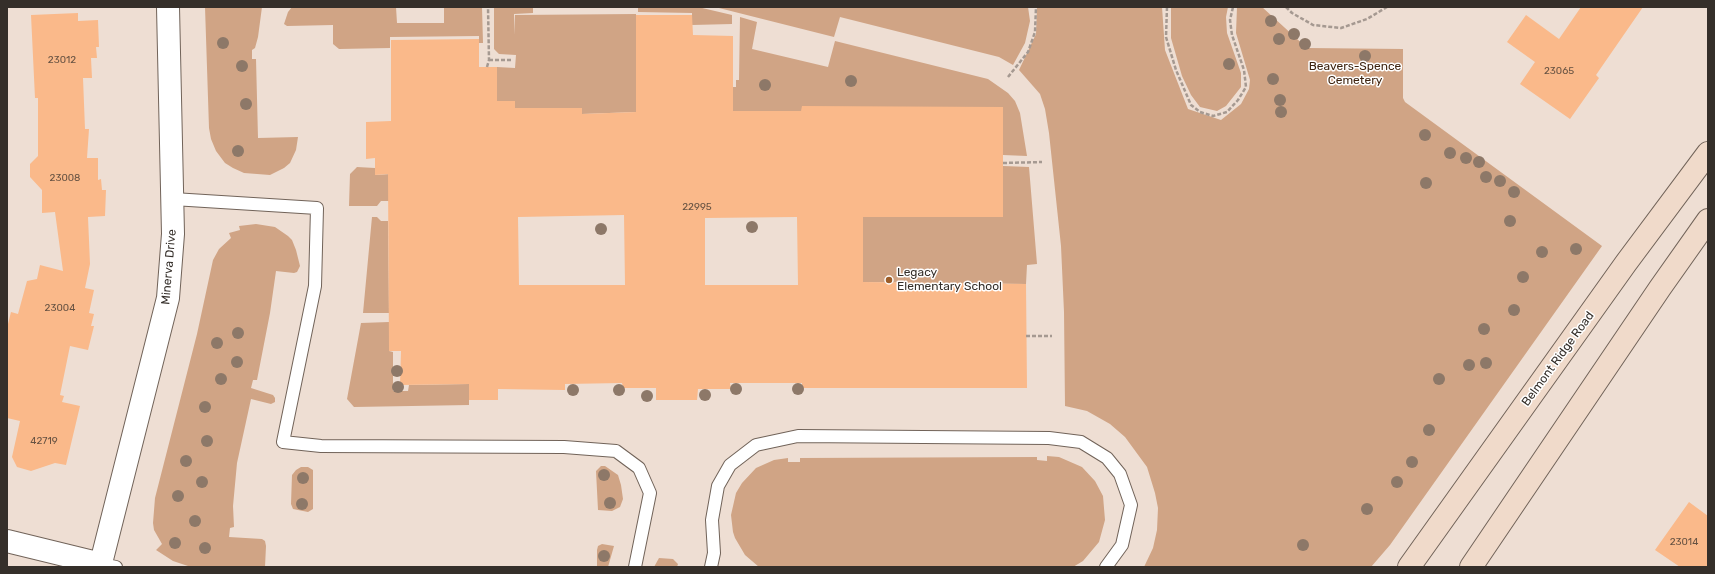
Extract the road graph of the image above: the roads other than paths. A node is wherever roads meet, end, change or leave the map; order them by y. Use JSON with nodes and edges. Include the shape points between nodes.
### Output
{"nodes":[{"id":1,"x":168,"y":7,"type":"edge"},
{"id":2,"x":1708,"y":153,"type":"edge"},
{"id":3,"x":173,"y":199,"type":"junction"},
{"id":4,"x":1708,"y":220,"type":"edge"},
{"id":5,"x":7,"y":540,"type":"edge"},
{"id":6,"x":106,"y":566,"type":"edge"},
{"id":7,"x":635,"y":567,"type":"edge"},
{"id":8,"x":711,"y":567,"type":"edge"},
{"id":9,"x":1106,"y":567,"type":"edge"},
{"id":10,"x":1409,"y":567,"type":"edge"},
{"id":11,"x":1472,"y":567,"type":"edge"}],
"edges":[{"from":1,"to":3,"type":"street","name":"Minerva Drive"},
{"from":2,"to":10,"type":"main road","name":"Belmont Ridge Road","via":[[1626,263]]},
{"from":3,"to":6,"type":"street","name":"Minerva Drive","via":[[168,298]]},
{"from":3,"to":7,"type":"lane","via":[[317,208],[315,286],[283,442],[321,446],[564,447],[616,451],[639,468],[650,493]]},
{"from":4,"to":11,"type":"main road"},
{"from":5,"to":6,"type":"street"},
{"from":8,"to":9,"type":"lane","via":[[714,553],[712,520],[718,486],[730,465],[756,445],[798,436],[1049,438],[1081,442],[1107,458],[1120,474],[1131,505],[1122,545]]}]}
